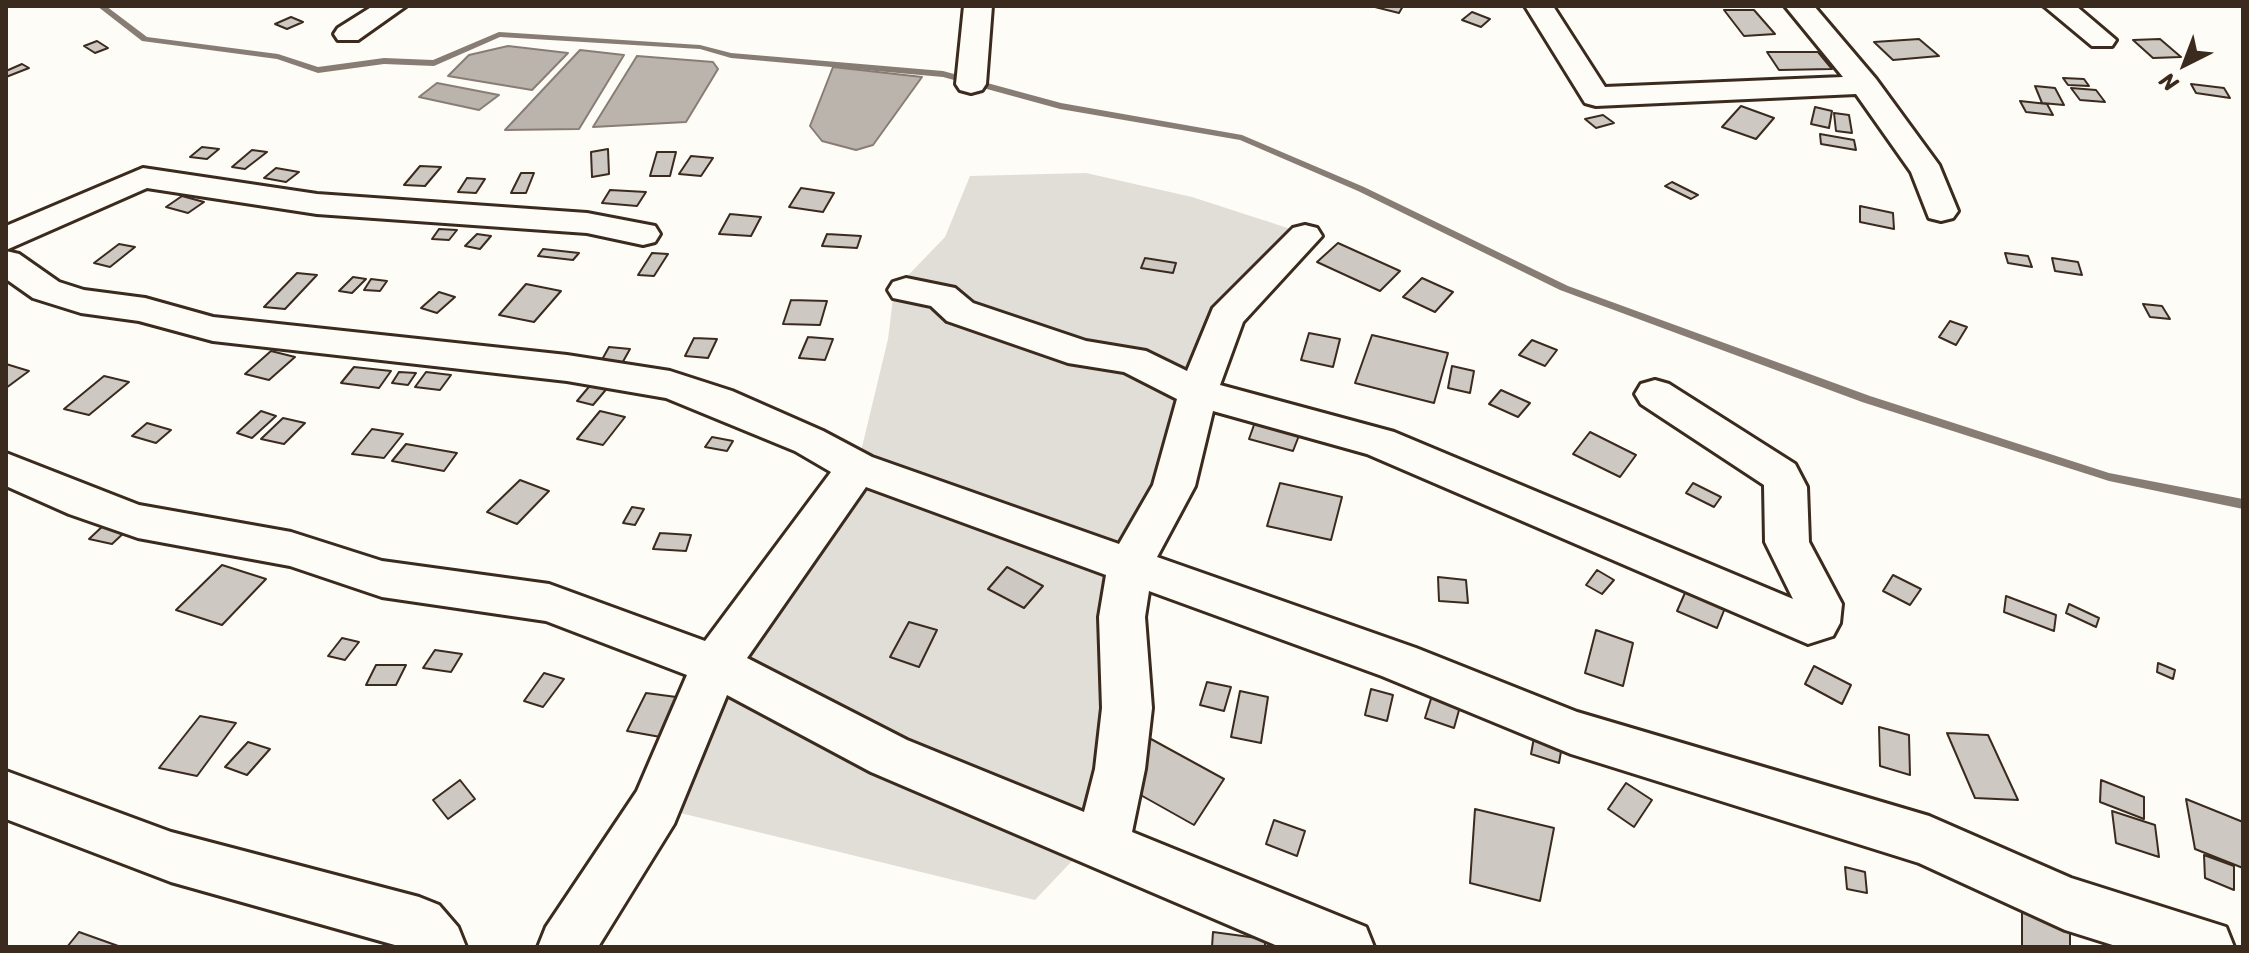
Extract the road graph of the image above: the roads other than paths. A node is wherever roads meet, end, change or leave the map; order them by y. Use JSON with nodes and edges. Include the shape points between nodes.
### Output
{"nodes":[{"id":1,"x":392,"y":6,"type":"edge"},
{"id":2,"x":978,"y":6,"type":"edge"},
{"id":3,"x":1539,"y":6,"type":"edge"},
{"id":4,"x":1799,"y":6,"type":"edge"},
{"id":5,"x":2058,"y":6,"type":"edge"},
{"id":6,"x":348,"y":34,"type":"dead end"},
{"id":7,"x":2102,"y":40,"type":"dead end"},
{"id":8,"x":971,"y":84,"type":"dead end"},
{"id":9,"x":1865,"y":85,"type":"junction"},
{"id":10,"x":1941,"y":211,"type":"dead end"},
{"id":11,"x":643,"y":234,"type":"dead end"},
{"id":12,"x":1305,"y":236,"type":"dead end"},
{"id":13,"x":6,"y":239,"type":"edge"},
{"id":14,"x":6,"y":262,"type":"edge"},
{"id":15,"x":906,"y":290,"type":"dead end"},
{"id":16,"x":1198,"y":393,"type":"junction"},
{"id":17,"x":1655,"y":394,"type":"dead end"},
{"id":18,"x":6,"y":468,"type":"edge"},
{"id":19,"x":857,"y":468,"type":"junction"},
{"id":20,"x":1131,"y":563,"type":"junction"},
{"id":21,"x":715,"y":665,"type":"junction"},
{"id":22,"x":6,"y":795,"type":"edge"},
{"id":23,"x":1102,"y":846,"type":"junction"},
{"id":24,"x":438,"y":947,"type":"edge"},
{"id":25,"x":566,"y":947,"type":"edge"},
{"id":26,"x":1346,"y":947,"type":"edge"},
{"id":27,"x":2206,"y":947,"type":"edge"}],
"edges":[{"from":1,"to":6,"type":"street"},
{"from":2,"to":8,"type":"street"},
{"from":3,"to":9,"type":"street","via":[[1596,97]]},
{"from":4,"to":9,"type":"street"},
{"from":5,"to":7,"type":"street"},
{"from":9,"to":10,"type":"street","via":[[1927,172]]},
{"from":11,"to":13,"type":"street","via":[[572,222],[317,204],[153,178],[123,184]]},
{"from":12,"to":16,"type":"street","via":[[1226,317]]},
{"from":14,"to":19,"type":"street","via":[[46,290],[213,329],[567,368],[670,385],[809,441]]},
{"from":15,"to":16,"type":"street","via":[[942,296],[960,312],[1082,354],[1132,360]]},
{"from":16,"to":17,"type":"street","via":[[1380,443],[1808,625],[1817,623],[1819,604],[1787,542],[1786,487],[1780,475]]},
{"from":16,"to":20,"type":"street","via":[[1174,486]]},
{"from":18,"to":21,"type":"street","via":[[138,521],[291,549],[382,579],[549,603]]},
{"from":19,"to":20,"type":"street"},
{"from":19,"to":21,"type":"street"},
{"from":20,"to":23,"type":"street","via":[[1122,617],[1127,708]]},
{"from":20,"to":27,"type":"street","via":[[1571,732],[1929,841],[2065,903]]},
{"from":21,"to":23,"type":"street","via":[[889,756]]},
{"from":21,"to":25,"type":"street","via":[[656,807]]},
{"from":22,"to":24,"type":"street","via":[[171,857],[419,924]]},
{"from":23,"to":26,"type":"street"}]}
